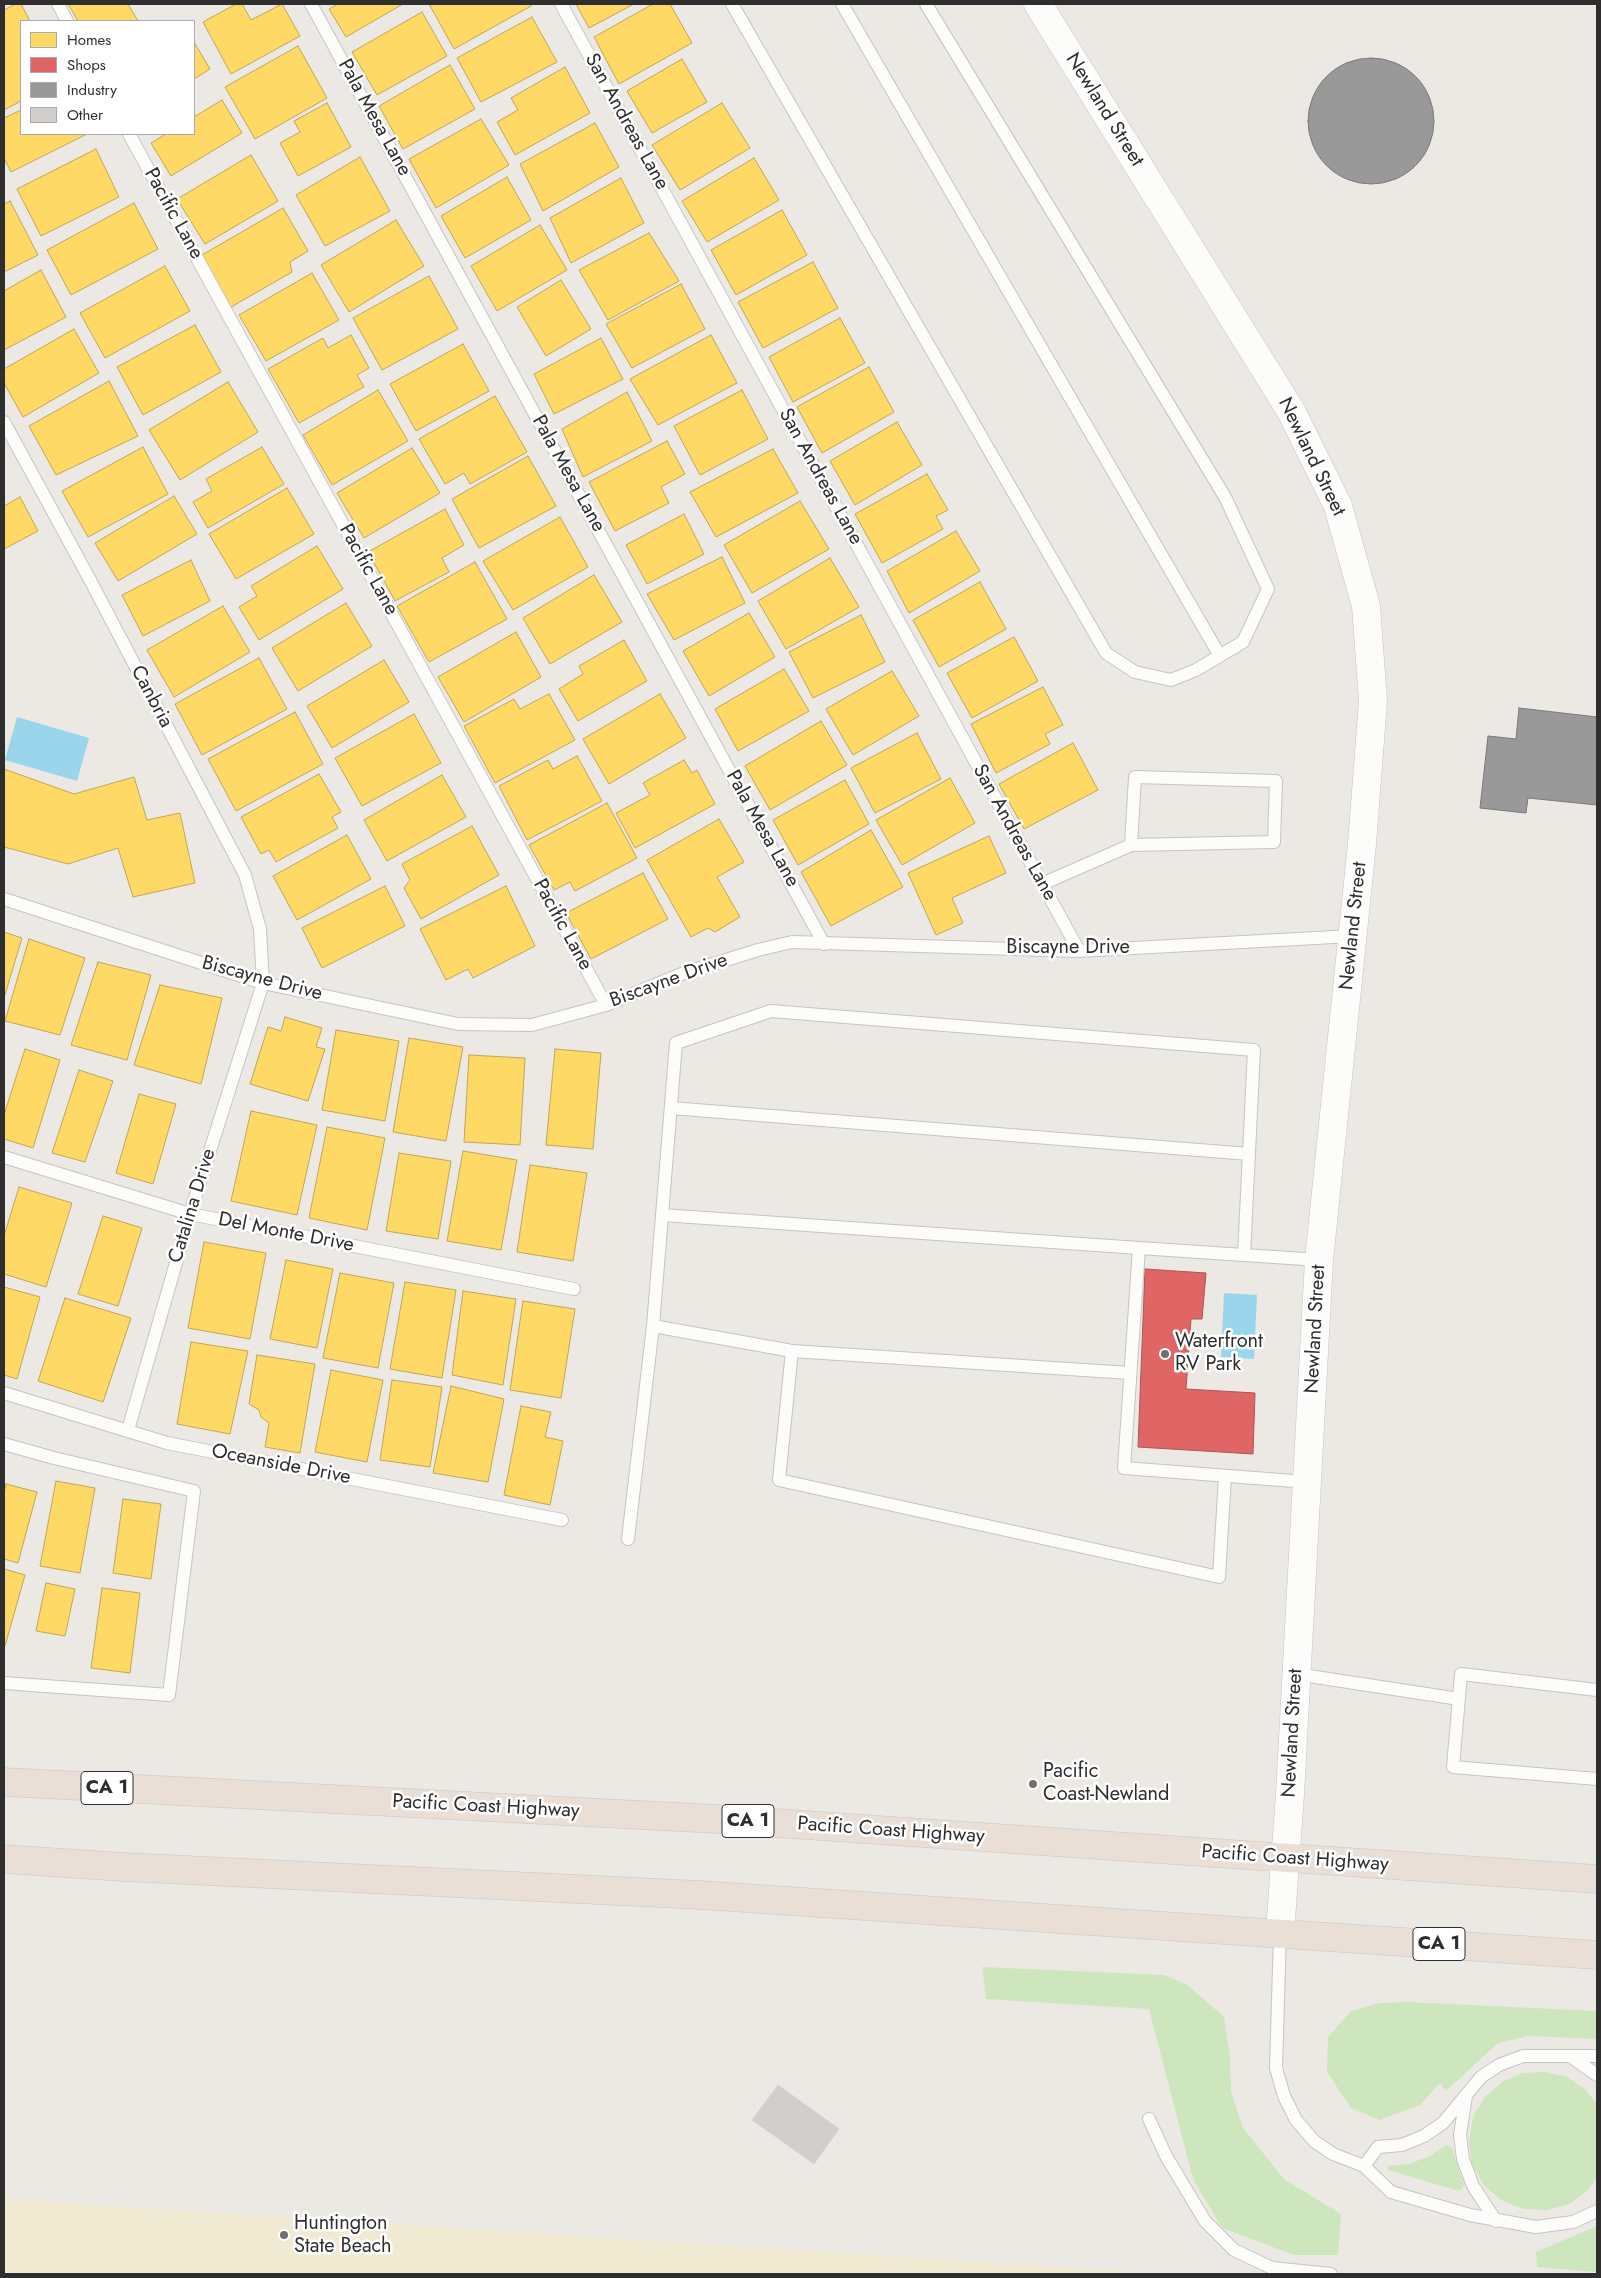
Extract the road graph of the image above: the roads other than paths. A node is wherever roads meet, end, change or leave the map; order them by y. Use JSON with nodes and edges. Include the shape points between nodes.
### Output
{"nodes":[{"id":1,"x":58,"y":4,"type":"edge"},
{"id":2,"x":311,"y":4,"type":"edge"},
{"id":3,"x":561,"y":4,"type":"edge"},
{"id":4,"x":732,"y":4,"type":"edge"},
{"id":5,"x":842,"y":4,"type":"edge"},
{"id":6,"x":926,"y":4,"type":"edge"},
{"id":7,"x":1038,"y":4,"type":"edge"},
{"id":8,"x":66,"y":20,"type":"edge"},
{"id":9,"x":130,"y":135,"type":"edge"},
{"id":10,"x":4,"y":422,"type":"edge"},
{"id":11,"x":1220,"y":656,"type":"junction"},
{"id":12,"x":1131,"y":845,"type":"junction"},
{"id":13,"x":1042,"y":884,"type":"junction"},
{"id":14,"x":4,"y":899,"type":"edge"},
{"id":15,"x":1352,"y":936,"type":"junction"},
{"id":16,"x":824,"y":944,"type":"junction"},
{"id":17,"x":1079,"y":951,"type":"junction"},
{"id":18,"x":263,"y":983,"type":"junction"},
{"id":19,"x":606,"y":1005,"type":"junction"},
{"id":20,"x":670,"y":1108,"type":"junction"},
{"id":21,"x":1249,"y":1154,"type":"junction"},
{"id":22,"x":4,"y":1156,"type":"edge"},
{"id":23,"x":190,"y":1214,"type":"junction"},
{"id":24,"x":662,"y":1215,"type":"junction"},
{"id":25,"x":1139,"y":1248,"type":"junction"},
{"id":26,"x":1244,"y":1255,"type":"junction"},
{"id":27,"x":1319,"y":1260,"type":"junction"},
{"id":28,"x":574,"y":1289,"type":"dead end"},
{"id":29,"x":653,"y":1326,"type":"junction"},
{"id":30,"x":792,"y":1352,"type":"junction"},
{"id":31,"x":1130,"y":1373,"type":"junction"},
{"id":32,"x":4,"y":1393,"type":"edge"},
{"id":33,"x":128,"y":1430,"type":"junction"},
{"id":34,"x":4,"y":1444,"type":"edge"},
{"id":35,"x":1225,"y":1476,"type":"junction"},
{"id":36,"x":1307,"y":1482,"type":"junction"},
{"id":37,"x":562,"y":1520,"type":"dead end"},
{"id":38,"x":628,"y":1538,"type":"dead end"},
{"id":39,"x":1296,"y":1674,"type":"junction"},
{"id":40,"x":4,"y":1683,"type":"edge"},
{"id":41,"x":1597,"y":1690,"type":"edge"},
{"id":42,"x":1459,"y":1698,"type":"junction"},
{"id":43,"x":1597,"y":1779,"type":"edge"},
{"id":44,"x":4,"y":1782,"type":"edge"},
{"id":45,"x":4,"y":1859,"type":"edge"},
{"id":46,"x":1285,"y":1859,"type":"junction"},
{"id":47,"x":1597,"y":1879,"type":"edge"},
{"id":48,"x":1280,"y":1933,"type":"junction"},
{"id":49,"x":1597,"y":1954,"type":"edge"},
{"id":50,"x":1570,"y":2056,"type":"junction"},
{"id":51,"x":1597,"y":2056,"type":"edge"},
{"id":52,"x":1597,"y":2075,"type":"edge"},
{"id":53,"x":1466,"y":2096,"type":"junction"},
{"id":54,"x":1149,"y":2119,"type":"dead end"},
{"id":55,"x":1364,"y":2166,"type":"junction"},
{"id":56,"x":1597,"y":2211,"type":"edge"},
{"id":57,"x":1496,"y":2221,"type":"junction"},
{"id":58,"x":1331,"y":2274,"type":"edge"}],
"edges":[{"from":1,"to":8,"type":"lane"},
{"from":2,"to":16,"type":"lane","name":"Pala Mesa Lane"},
{"from":3,"to":13,"type":"lane","name":"San Andreas Lane"},
{"from":4,"to":11,"type":"lane","via":[[1106,654],[1135,672],[1171,680]]},
{"from":5,"to":11,"type":"lane"},
{"from":6,"to":11,"type":"lane","via":[[1225,497],[1268,589],[1243,642]]},
{"from":7,"to":15,"type":"street","name":"Newland Street","via":[[1291,411],[1338,506],[1366,606],[1373,701]]},
{"from":9,"to":19,"type":"lane","name":"Pacific Lane"},
{"from":10,"to":18,"type":"lane","name":"Canbria","via":[[245,875],[260,929]]},
{"from":12,"to":12,"type":"lane","via":[[1274,842],[1276,781],[1136,777]]},
{"from":12,"to":13,"type":"lane"},
{"from":13,"to":17,"type":"lane","name":"San Andreas Lane"},
{"from":14,"to":18,"type":"lane","name":"Biscayne Drive"},
{"from":15,"to":17,"type":"lane","name":"Biscayne Drive"},
{"from":15,"to":27,"type":"street","name":"Newland Street"},
{"from":16,"to":17,"type":"lane","name":"Biscayne Drive"},
{"from":16,"to":19,"type":"lane","name":"Biscayne Drive","via":[[792,942],[758,950],[684,973]]},
{"from":18,"to":19,"type":"lane","name":"Biscayne Drive","via":[[458,1024],[532,1025]]},
{"from":18,"to":23,"type":"lane","name":"Catalina Drive"},
{"from":20,"to":21,"type":"lane"},
{"from":20,"to":21,"type":"lane","via":[[676,1043],[771,1011],[1254,1050]]},
{"from":20,"to":24,"type":"lane"},
{"from":21,"to":26,"type":"lane"},
{"from":22,"to":23,"type":"lane","name":"Del Monte Drive"},
{"from":23,"to":28,"type":"lane","name":"Del Monte Drive"},
{"from":23,"to":33,"type":"lane","name":"Catalina Drive"},
{"from":24,"to":25,"type":"lane"},
{"from":24,"to":29,"type":"lane"},
{"from":25,"to":26,"type":"lane"},
{"from":25,"to":31,"type":"lane"},
{"from":26,"to":27,"type":"lane"},
{"from":27,"to":36,"type":"street","name":"Newland Street"},
{"from":29,"to":30,"type":"lane"},
{"from":29,"to":38,"type":"lane"},
{"from":30,"to":31,"type":"lane"},
{"from":30,"to":35,"type":"lane","via":[[779,1480],[1219,1576]]},
{"from":31,"to":35,"type":"lane","via":[[1124,1468]]},
{"from":32,"to":33,"type":"lane","name":"Oceanside Drive"},
{"from":33,"to":37,"type":"lane","name":"Oceanside Drive","via":[[167,1443]]},
{"from":34,"to":40,"type":"lane","via":[[194,1491],[168,1695]]},
{"from":35,"to":36,"type":"lane"},
{"from":36,"to":39,"type":"street","name":"Newland Street"},
{"from":39,"to":42,"type":"lane"},
{"from":39,"to":46,"type":"street","name":"Newland Street"},
{"from":41,"to":42,"type":"lane","via":[[1461,1674]]},
{"from":42,"to":43,"type":"lane","via":[[1453,1767]]},
{"from":44,"to":46,"type":"highway","name":"Pacific Coast Highway","number":"CA 1","via":[[717,1818]]},
{"from":45,"to":48,"type":"highway","number":"CA 1","via":[[664,1892]]},
{"from":46,"to":47,"type":"highway","name":"Pacific Coast Highway","number":"CA 1"},
{"from":46,"to":48,"type":"street","name":"Newland Street"},
{"from":48,"to":49,"type":"highway","number":"CA 1"},
{"from":48,"to":55,"type":"lane","via":[[1276,2068],[1284,2096],[1296,2120],[1314,2141],[1333,2154]]},
{"from":50,"to":51,"type":"lane"},
{"from":50,"to":52,"type":"lane"},
{"from":50,"to":53,"type":"lane","via":[[1523,2056],[1500,2064],[1482,2077]]},
{"from":53,"to":55,"type":"lane","via":[[1443,2123],[1402,2145],[1378,2147]]},
{"from":53,"to":57,"type":"lane","via":[[1460,2135],[1464,2160],[1473,2186]]},
{"from":54,"to":58,"type":"lane","via":[[1166,2156],[1205,2221],[1234,2250],[1272,2268]]},
{"from":55,"to":57,"type":"lane","via":[[1391,2192]]},
{"from":56,"to":57,"type":"lane","via":[[1573,2222],[1536,2227]]}]}
